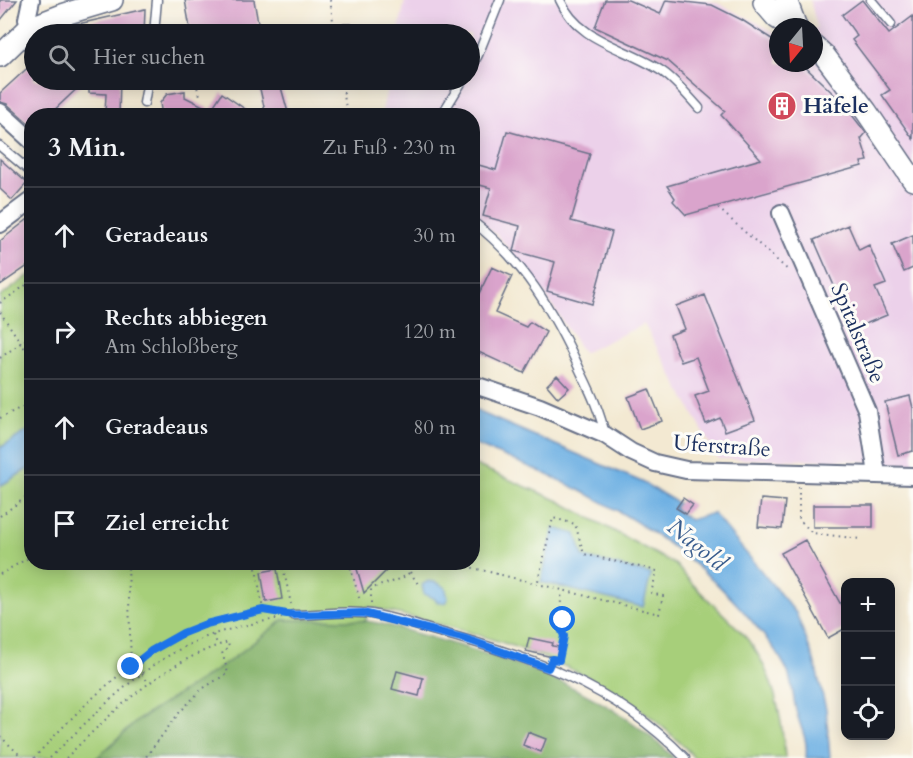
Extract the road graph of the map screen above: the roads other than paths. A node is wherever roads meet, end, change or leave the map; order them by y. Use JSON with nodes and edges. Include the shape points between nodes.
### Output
{"nodes":[{"id":1,"x":31,"y":0,"type":"edge"},
{"id":2,"x":112,"y":0,"type":"edge"},
{"id":3,"x":157,"y":0,"type":"edge"},
{"id":4,"x":500,"y":0,"type":"edge"},
{"id":5,"x":560,"y":0,"type":"edge"},
{"id":6,"x":786,"y":0,"type":"edge"},
{"id":7,"x":871,"y":0,"type":"edge"},
{"id":8,"x":762,"y":1,"type":"edge"},
{"id":9,"x":777,"y":18,"type":"edge"},
{"id":10,"x":793,"y":18,"type":"edge"},
{"id":11,"x":28,"y":24,"type":"edge"},
{"id":12,"x":39,"y":24,"type":"edge"},
{"id":13,"x":155,"y":24,"type":"edge"},
{"id":14,"x":891,"y":24,"type":"dead end"},
{"id":15,"x":24,"y":33,"type":"edge"},
{"id":16,"x":480,"y":50,"type":"edge"},
{"id":17,"x":823,"y":54,"type":"edge"},
{"id":18,"x":0,"y":56,"type":"edge"},
{"id":19,"x":146,"y":90,"type":"edge"},
{"id":20,"x":457,"y":90,"type":"edge"},
{"id":21,"x":144,"y":103,"type":"dead end"},
{"id":22,"x":446,"y":108,"type":"edge"},
{"id":23,"x":699,"y":108,"type":"dead end"},
{"id":24,"x":0,"y":112,"type":"edge"},
{"id":25,"x":24,"y":134,"type":"edge"},
{"id":26,"x":0,"y":146,"type":"edge"},
{"id":27,"x":24,"y":166,"type":"edge"},
{"id":28,"x":910,"y":166,"type":"edge"},
{"id":29,"x":24,"y":206,"type":"edge"},
{"id":30,"x":781,"y":213,"type":"dead end"},
{"id":31,"x":0,"y":224,"type":"edge"},
{"id":32,"x":480,"y":226,"type":"edge"},
{"id":33,"x":480,"y":387,"type":"edge"},
{"id":34,"x":605,"y":435,"type":"junction"},
{"id":35,"x":877,"y":474,"type":"junction"},
{"id":36,"x":913,"y":476,"type":"edge"},
{"id":37,"x":293,"y":615,"type":"road end"},
{"id":38,"x":685,"y":758,"type":"edge"}],
"edges":[{"from":1,"to":11,"type":"street"},
{"from":2,"to":12,"type":"street"},
{"from":3,"to":13,"type":"lane"},
{"from":4,"to":16,"type":"lane"},
{"from":5,"to":23,"type":"lane","via":[[566,14],[582,30],[664,72]]},
{"from":6,"to":10,"type":"street"},
{"from":7,"to":14,"type":"lane"},
{"from":8,"to":9,"type":"street"},
{"from":15,"to":18,"type":"street"},
{"from":17,"to":28,"type":"street"},
{"from":19,"to":21,"type":"lane"},
{"from":20,"to":22,"type":"lane"},
{"from":24,"to":25,"type":"street"},
{"from":26,"to":27,"type":"lane"},
{"from":29,"to":31,"type":"street"},
{"from":30,"to":35,"type":"street","name":"Spitalstraße","via":[[867,411]]},
{"from":32,"to":34,"type":"lane","via":[[523,269],[551,310],[600,414]]},
{"from":33,"to":34,"type":"street","name":"Uferstraße"},
{"from":34,"to":35,"type":"street","name":"Uferstraße","via":[[655,463],[686,470]]},
{"from":35,"to":36,"type":"street","name":"Uferstraße"},
{"from":37,"to":38,"type":"lane","via":[[366,614],[466,639],[548,668],[624,705]]}]}
